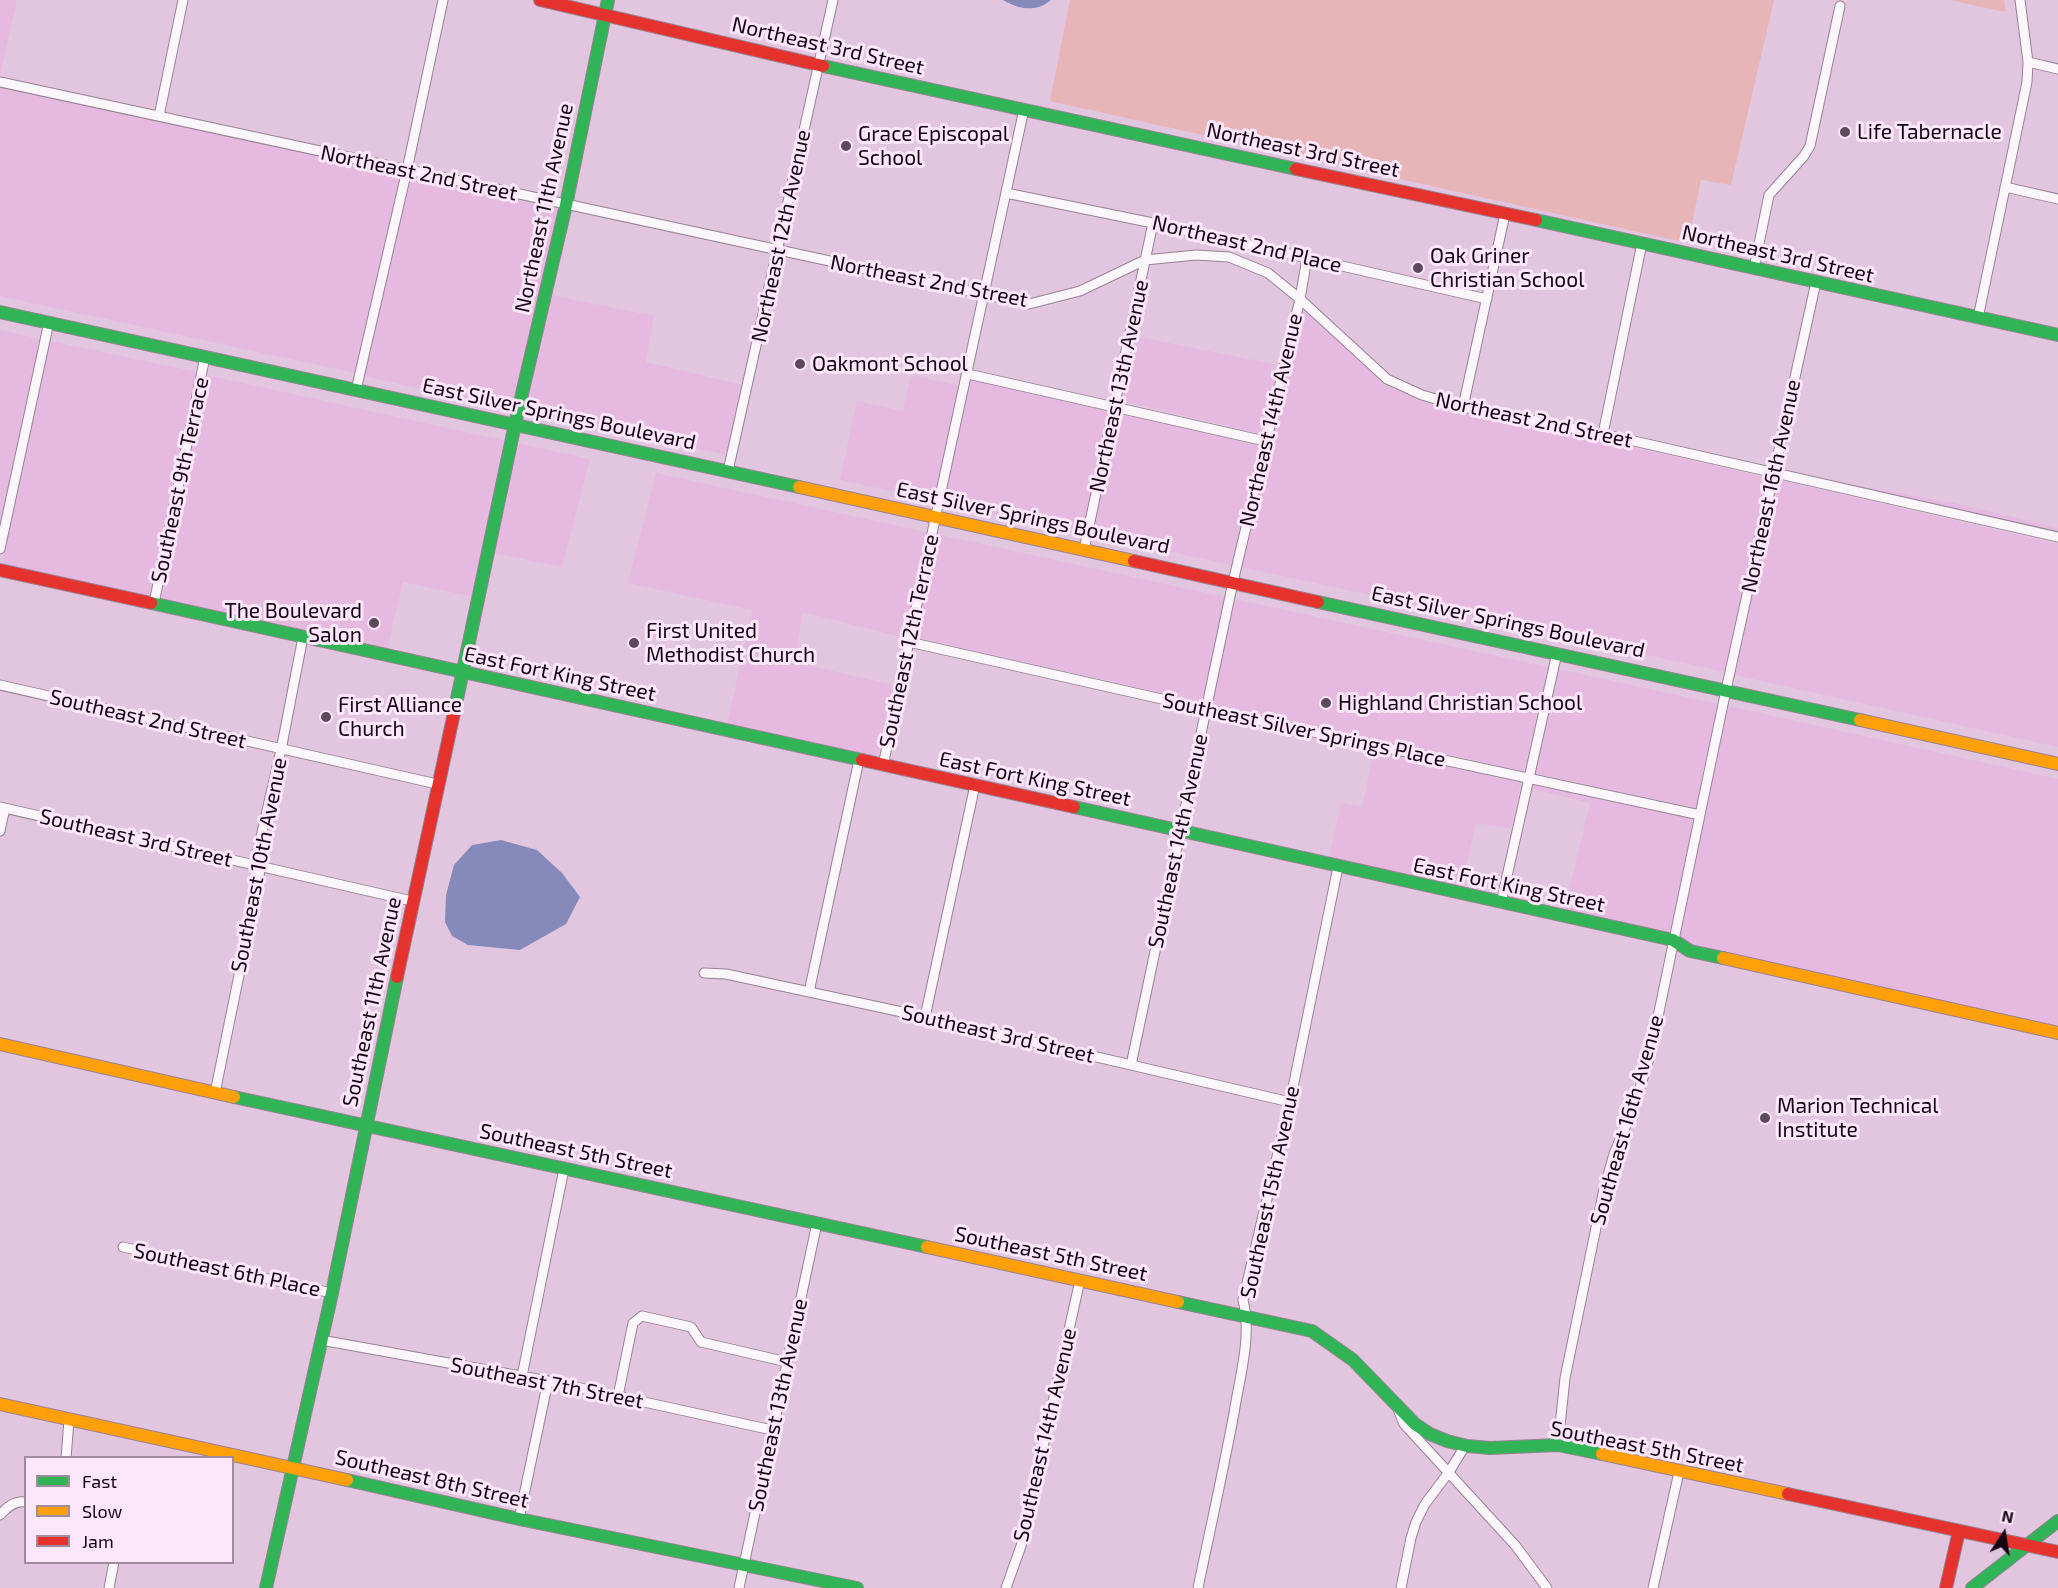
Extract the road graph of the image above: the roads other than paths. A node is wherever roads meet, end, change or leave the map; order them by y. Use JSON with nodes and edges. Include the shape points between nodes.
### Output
{"nodes":[{"id":1,"x":183,"y":0,"type":"edge"},
{"id":2,"x":443,"y":0,"type":"edge"},
{"id":3,"x":540,"y":0,"type":"edge"},
{"id":4,"x":608,"y":0,"type":"edge"},
{"id":5,"x":833,"y":0,"type":"edge"},
{"id":6,"x":2020,"y":0,"type":"edge"},
{"id":7,"x":1840,"y":6,"type":"dead end"},
{"id":8,"x":605,"y":15,"type":"junction"},
{"id":9,"x":2028,"y":62,"type":"junction"},
{"id":10,"x":819,"y":65,"type":"junction"},
{"id":11,"x":2058,"y":69,"type":"edge"},
{"id":12,"x":0,"y":82,"type":"edge"},
{"id":13,"x":1024,"y":109,"type":"junction"},
{"id":14,"x":159,"y":116,"type":"junction"},
{"id":15,"x":407,"y":170,"type":"junction"},
{"id":16,"x":2006,"y":187,"type":"junction"},
{"id":17,"x":1006,"y":193,"type":"junction"},
{"id":18,"x":2058,"y":199,"type":"edge"},
{"id":19,"x":566,"y":205,"type":"junction"},
{"id":20,"x":1505,"y":214,"type":"junction"},
{"id":21,"x":1153,"y":222,"type":"junction"},
{"id":22,"x":1228,"y":240,"type":"junction"},
{"id":23,"x":1642,"y":243,"type":"junction"},
{"id":24,"x":778,"y":251,"type":"junction"},
{"id":25,"x":1224,"y":256,"type":"junction"},
{"id":26,"x":1307,"y":258,"type":"junction"},
{"id":27,"x":1145,"y":260,"type":"junction"},
{"id":28,"x":1754,"y":268,"type":"junction"},
{"id":29,"x":1816,"y":282,"type":"junction"},
{"id":30,"x":984,"y":295,"type":"junction"},
{"id":31,"x":1487,"y":298,"type":"junction"},
{"id":32,"x":1300,"y":299,"type":"junction"},
{"id":33,"x":0,"y":312,"type":"edge"},
{"id":34,"x":1978,"y":318,"type":"junction"},
{"id":35,"x":49,"y":322,"type":"junction"},
{"id":36,"x":2058,"y":335,"type":"edge"},
{"id":37,"x":205,"y":357,"type":"junction"},
{"id":38,"x":968,"y":374,"type":"junction"},
{"id":39,"x":356,"y":390,"type":"junction"},
{"id":40,"x":1115,"y":405,"type":"junction"},
{"id":41,"x":1463,"y":407,"type":"junction"},
{"id":42,"x":515,"y":424,"type":"junction"},
{"id":43,"x":1603,"y":434,"type":"junction"},
{"id":44,"x":1265,"y":441,"type":"junction"},
{"id":45,"x":728,"y":471,"type":"junction"},
{"id":46,"x":1774,"y":474,"type":"junction"},
{"id":47,"x":934,"y":517,"type":"junction"},
{"id":48,"x":2058,"y":537,"type":"edge"},
{"id":49,"x":0,"y":549,"type":"edge"},
{"id":50,"x":1084,"y":550,"type":"junction"},
{"id":51,"x":0,"y":570,"type":"edge"},
{"id":52,"x":1233,"y":582,"type":"junction"},
{"id":53,"x":154,"y":603,"type":"junction"},
{"id":54,"x":303,"y":637,"type":"junction"},
{"id":55,"x":909,"y":642,"type":"junction"},
{"id":56,"x":1557,"y":653,"type":"junction"},
{"id":57,"x":463,"y":672,"type":"junction"},
{"id":58,"x":0,"y":685,"type":"edge"},
{"id":59,"x":1726,"y":690,"type":"junction"},
{"id":60,"x":1206,"y":709,"type":"junction"},
{"id":61,"x":281,"y":750,"type":"junction"},
{"id":62,"x":859,"y":760,"type":"junction"},
{"id":63,"x":2058,"y":764,"type":"edge"},
{"id":64,"x":884,"y":766,"type":"junction"},
{"id":65,"x":1527,"y":778,"type":"junction"},
{"id":66,"x":437,"y":784,"type":"junction"},
{"id":67,"x":975,"y":785,"type":"junction"},
{"id":68,"x":3,"y":807,"type":"edge"},
{"id":69,"x":1700,"y":815,"type":"junction"},
{"id":70,"x":0,"y":831,"type":"edge"},
{"id":71,"x":1181,"y":831,"type":"junction"},
{"id":72,"x":260,"y":866,"type":"junction"},
{"id":73,"x":1338,"y":867,"type":"junction"},
{"id":74,"x":412,"y":901,"type":"junction"},
{"id":75,"x":1501,"y":903,"type":"junction"},
{"id":76,"x":1673,"y":940,"type":"junction"},
{"id":77,"x":705,"y":974,"type":"dead end"},
{"id":78,"x":809,"y":992,"type":"junction"},
{"id":79,"x":925,"y":1017,"type":"junction"},
{"id":80,"x":2058,"y":1033,"type":"edge"},
{"id":81,"x":0,"y":1044,"type":"edge"},
{"id":82,"x":1131,"y":1065,"type":"junction"},
{"id":83,"x":215,"y":1093,"type":"junction"},
{"id":84,"x":1290,"y":1102,"type":"junction"},
{"id":85,"x":366,"y":1125,"type":"junction"},
{"id":86,"x":564,"y":1169,"type":"junction"},
{"id":87,"x":817,"y":1223,"type":"junction"},
{"id":88,"x":123,"y":1247,"type":"dead end"},
{"id":89,"x":1080,"y":1280,"type":"junction"},
{"id":90,"x":332,"y":1293,"type":"junction"},
{"id":91,"x":1248,"y":1318,"type":"junction"},
{"id":92,"x":321,"y":1340,"type":"junction"},
{"id":93,"x":787,"y":1362,"type":"junction"},
{"id":94,"x":522,"y":1376,"type":"junction"},
{"id":95,"x":548,"y":1381,"type":"junction"},
{"id":96,"x":618,"y":1396,"type":"junction"},
{"id":97,"x":0,"y":1404,"type":"edge"},
{"id":98,"x":1397,"y":1407,"type":"junction"},
{"id":99,"x":69,"y":1420,"type":"junction"},
{"id":100,"x":772,"y":1430,"type":"junction"},
{"id":101,"x":1558,"y":1445,"type":"junction"},
{"id":102,"x":1465,"y":1446,"type":"junction"},
{"id":103,"x":66,"y":1456,"type":"edge"},
{"id":104,"x":292,"y":1467,"type":"junction"},
{"id":105,"x":1449,"y":1472,"type":"junction"},
{"id":106,"x":1679,"y":1472,"type":"junction"},
{"id":107,"x":24,"y":1502,"type":"edge"},
{"id":108,"x":0,"y":1515,"type":"edge"},
{"id":109,"x":519,"y":1519,"type":"junction"},
{"id":110,"x":2058,"y":1521,"type":"edge"},
{"id":111,"x":1959,"y":1531,"type":"junction"},
{"id":112,"x":2026,"y":1545,"type":"junction"},
{"id":113,"x":2058,"y":1552,"type":"edge"},
{"id":114,"x":114,"y":1564,"type":"edge"},
{"id":115,"x":744,"y":1564,"type":"junction"},
{"id":116,"x":109,"y":1588,"type":"edge"},
{"id":117,"x":266,"y":1588,"type":"edge"},
{"id":118,"x":739,"y":1588,"type":"edge"},
{"id":119,"x":857,"y":1588,"type":"edge"},
{"id":120,"x":1006,"y":1588,"type":"edge"},
{"id":121,"x":1198,"y":1588,"type":"edge"},
{"id":122,"x":1401,"y":1588,"type":"edge"},
{"id":123,"x":1547,"y":1588,"type":"edge"},
{"id":124,"x":1653,"y":1588,"type":"edge"},
{"id":125,"x":1946,"y":1588,"type":"edge"},
{"id":126,"x":1972,"y":1588,"type":"edge"}],
"edges":[{"from":1,"to":14,"type":"street"},
{"from":2,"to":15,"type":"street"},
{"from":3,"to":8,"type":"street","name":"Northeast 3rd Street"},
{"from":4,"to":8,"type":"street","name":"Northeast 11th Avenue"},
{"from":5,"to":10,"type":"street","name":"Northeast 12th Avenue"},
{"from":6,"to":9,"type":"street"},
{"from":7,"to":28,"type":"street","via":[[1810,146],[1769,195]]},
{"from":8,"to":10,"type":"street","name":"Northeast 3rd Street"},
{"from":8,"to":19,"type":"street","name":"Northeast 11th Avenue"},
{"from":9,"to":11,"type":"street"},
{"from":9,"to":16,"type":"street"},
{"from":10,"to":13,"type":"street","name":"Northeast 3rd Street"},
{"from":10,"to":24,"type":"street","name":"Northeast 12th Avenue"},
{"from":12,"to":14,"type":"street","name":"Northeast 2nd Street"},
{"from":13,"to":17,"type":"street","name":"Southeast 12th Terrace"},
{"from":13,"to":20,"type":"street","name":"Northeast 3rd Street"},
{"from":14,"to":15,"type":"street","name":"Northeast 2nd Street"},
{"from":15,"to":19,"type":"street","name":"Northeast 2nd Street"},
{"from":15,"to":39,"type":"street"},
{"from":16,"to":18,"type":"street"},
{"from":16,"to":34,"type":"street"},
{"from":17,"to":21,"type":"street","name":"Northeast 2nd Place"},
{"from":17,"to":30,"type":"street","name":"Southeast 12th Terrace"},
{"from":19,"to":24,"type":"street","name":"Northeast 2nd Street"},
{"from":19,"to":42,"type":"street","name":"Northeast 11th Avenue"},
{"from":20,"to":23,"type":"street","name":"Northeast 3rd Street"},
{"from":20,"to":31,"type":"street"},
{"from":21,"to":22,"type":"street","name":"Northeast 2nd Place"},
{"from":21,"to":27,"type":"street","name":"Northeast 13th Avenue"},
{"from":22,"to":25,"type":"street"},
{"from":22,"to":26,"type":"street","name":"Northeast 2nd Place"},
{"from":23,"to":28,"type":"street","name":"Northeast 3rd Street"},
{"from":23,"to":43,"type":"street"},
{"from":24,"to":30,"type":"street","name":"Northeast 2nd Street"},
{"from":24,"to":45,"type":"street","name":"Northeast 12th Avenue"},
{"from":25,"to":27,"type":"street","name":"Northeast 2nd Street"},
{"from":25,"to":32,"type":"street","name":"Northeast 2nd Street","via":[[1268,273]]},
{"from":26,"to":31,"type":"street","name":"Northeast 2nd Place"},
{"from":26,"to":32,"type":"street","name":"Northeast 14th Avenue"},
{"from":27,"to":30,"type":"street","name":"Northeast 2nd Street","via":[[1080,291],[1029,304]]},
{"from":27,"to":40,"type":"street","name":"Northeast 13th Avenue"},
{"from":28,"to":29,"type":"street","name":"Northeast 3rd Street"},
{"from":29,"to":34,"type":"street","name":"Northeast 3rd Street"},
{"from":29,"to":46,"type":"street","name":"Northeast 16th Avenue"},
{"from":30,"to":38,"type":"street","name":"Southeast 12th Terrace"},
{"from":31,"to":41,"type":"street"},
{"from":32,"to":41,"type":"street","name":"Northeast 2nd Street","via":[[1387,380]]},
{"from":32,"to":44,"type":"street","name":"Northeast 14th Avenue"},
{"from":33,"to":35,"type":"street","name":"East Silver Springs Boulevard"},
{"from":34,"to":36,"type":"street","name":"Northeast 3rd Street"},
{"from":35,"to":37,"type":"street","name":"East Silver Springs Boulevard"},
{"from":35,"to":49,"type":"street"},
{"from":37,"to":39,"type":"street","name":"East Silver Springs Boulevard"},
{"from":37,"to":53,"type":"street","name":"Southeast 9th Terrace"},
{"from":38,"to":40,"type":"street"},
{"from":38,"to":47,"type":"street","name":"Southeast 12th Terrace"},
{"from":39,"to":42,"type":"street","name":"East Silver Springs Boulevard"},
{"from":40,"to":44,"type":"street"},
{"from":40,"to":50,"type":"street","name":"Northeast 13th Avenue"},
{"from":41,"to":43,"type":"street","name":"Northeast 2nd Street"},
{"from":42,"to":45,"type":"street","name":"East Silver Springs Boulevard"},
{"from":42,"to":57,"type":"street","name":"Southeast 11th Avenue"},
{"from":43,"to":46,"type":"street","name":"Northeast 2nd Street"},
{"from":44,"to":52,"type":"street","name":"Northeast 14th Avenue"},
{"from":45,"to":47,"type":"street","name":"East Silver Springs Boulevard"},
{"from":46,"to":48,"type":"street","name":"Northeast 2nd Street"},
{"from":46,"to":59,"type":"street","name":"Northeast 16th Avenue"},
{"from":47,"to":50,"type":"street","name":"East Silver Springs Boulevard"},
{"from":47,"to":55,"type":"street","name":"Southeast 12th Terrace"},
{"from":50,"to":52,"type":"street","name":"East Silver Springs Boulevard"},
{"from":51,"to":53,"type":"street","name":"East Fort King Street"},
{"from":52,"to":56,"type":"street","name":"East Silver Springs Boulevard"},
{"from":52,"to":60,"type":"street","name":"Southeast 14th Avenue"},
{"from":53,"to":54,"type":"street","name":"East Fort King Street"},
{"from":54,"to":57,"type":"street","name":"East Fort King Street"},
{"from":54,"to":61,"type":"street","name":"Southeast 10th Avenue"},
{"from":55,"to":60,"type":"street","name":"Southeast Silver Springs Place"},
{"from":55,"to":64,"type":"street","name":"Southeast 12th Terrace"},
{"from":56,"to":59,"type":"street","name":"East Silver Springs Boulevard"},
{"from":56,"to":65,"type":"street"},
{"from":57,"to":62,"type":"street","name":"East Fort King Street"},
{"from":57,"to":66,"type":"street","name":"Southeast 11th Avenue"},
{"from":58,"to":61,"type":"street","name":"Southeast 2nd Street"},
{"from":59,"to":63,"type":"street","name":"East Silver Springs Boulevard"},
{"from":59,"to":69,"type":"street","name":"Southeast 16th Avenue"},
{"from":60,"to":65,"type":"street","name":"Southeast Silver Springs Place"},
{"from":60,"to":71,"type":"street","name":"Southeast 14th Avenue"},
{"from":61,"to":66,"type":"street","name":"Southeast 2nd Street"},
{"from":61,"to":72,"type":"street","name":"Southeast 10th Avenue","via":[[257,854]]},
{"from":62,"to":64,"type":"street","name":"East Fort King Street"},
{"from":62,"to":78,"type":"street","name":"Southeast 12th Terrace"},
{"from":64,"to":67,"type":"street","name":"East Fort King Street"},
{"from":65,"to":69,"type":"street","name":"Southeast Silver Springs Place"},
{"from":65,"to":75,"type":"street"},
{"from":66,"to":74,"type":"street","name":"Southeast 11th Avenue"},
{"from":67,"to":71,"type":"street","name":"East Fort King Street"},
{"from":67,"to":79,"type":"street"},
{"from":68,"to":70,"type":"street"},
{"from":68,"to":72,"type":"street","name":"Southeast 3rd Street"},
{"from":69,"to":76,"type":"street","name":"Southeast 16th Avenue"},
{"from":71,"to":73,"type":"street","name":"East Fort King Street"},
{"from":71,"to":82,"type":"street","name":"Southeast 14th Avenue"},
{"from":72,"to":74,"type":"street","name":"Southeast 3rd Street"},
{"from":72,"to":83,"type":"street","name":"Southeast 10th Avenue"},
{"from":73,"to":75,"type":"street","name":"East Fort King Street"},
{"from":73,"to":84,"type":"street","name":"Southeast 15th Avenue"},
{"from":74,"to":85,"type":"street","name":"Southeast 11th Avenue"},
{"from":75,"to":76,"type":"street","name":"East Fort King Street"},
{"from":76,"to":80,"type":"street","name":"East Fort King Street","via":[[1690,951]]},
{"from":76,"to":101,"type":"street","name":"Southeast 16th Avenue","via":[[1650,1054],[1604,1189],[1565,1378]]},
{"from":77,"to":78,"type":"street","name":"Southeast 3rd Street","via":[[726,974]]},
{"from":78,"to":79,"type":"street","name":"Southeast 3rd Street"},
{"from":79,"to":82,"type":"street","name":"Southeast 3rd Street"},
{"from":81,"to":83,"type":"street","name":"Southeast 5th Street"},
{"from":82,"to":84,"type":"street","name":"Southeast 3rd Street"},
{"from":83,"to":85,"type":"street","name":"Southeast 5th Street"},
{"from":84,"to":91,"type":"street","name":"Southeast 15th Avenue","via":[[1243,1300]]},
{"from":85,"to":86,"type":"street","name":"Southeast 5th Street"},
{"from":85,"to":90,"type":"street","name":"Southeast 11th Avenue"},
{"from":86,"to":87,"type":"street","name":"Southeast 5th Street"},
{"from":86,"to":94,"type":"street"},
{"from":87,"to":89,"type":"street","name":"Southeast 5th Street"},
{"from":87,"to":93,"type":"street","name":"Southeast 13th Avenue"},
{"from":88,"to":90,"type":"street","name":"Southeast 6th Place"},
{"from":89,"to":91,"type":"street","name":"Southeast 5th Street"},
{"from":89,"to":120,"type":"street","name":"Southeast 14th Avenue","via":[[1021,1546]]},
{"from":90,"to":92,"type":"street","name":"Southeast 11th Avenue"},
{"from":91,"to":98,"type":"street","name":"Southeast 5th Street","via":[[1312,1331],[1353,1360]]},
{"from":91,"to":121,"type":"street","name":"Southeast 15th Avenue","via":[[1223,1473]]},
{"from":92,"to":94,"type":"street","name":"Southeast 7th Street"},
{"from":92,"to":104,"type":"street","name":"Southeast 11th Avenue"},
{"from":93,"to":96,"type":"street","via":[[701,1342],[691,1328],[642,1316],[633,1323]]},
{"from":93,"to":100,"type":"street","name":"Southeast 13th Avenue"},
{"from":94,"to":95,"type":"street","name":"Southeast 7th Street"},
{"from":95,"to":96,"type":"street","name":"Southeast 7th Street"},
{"from":95,"to":109,"type":"street"},
{"from":96,"to":100,"type":"street","name":"Southeast 7th Street"},
{"from":97,"to":99,"type":"street","name":"Southeast 8th Street"},
{"from":98,"to":102,"type":"street","name":"Southeast 5th Street","via":[[1412,1423],[1436,1438]]},
{"from":98,"to":105,"type":"street","via":[[1404,1424]]},
{"from":99,"to":103,"type":"street"},
{"from":99,"to":104,"type":"street","name":"Southeast 8th Street"},
{"from":100,"to":115,"type":"street","name":"Southeast 13th Avenue"},
{"from":101,"to":102,"type":"street","name":"Southeast 5th Street"},
{"from":101,"to":106,"type":"street","name":"Southeast 5th Street"},
{"from":102,"to":105,"type":"street"},
{"from":104,"to":109,"type":"street","name":"Southeast 8th Street"},
{"from":104,"to":117,"type":"street","name":"Southeast 11th Avenue"},
{"from":105,"to":122,"type":"street","via":[[1416,1522]]},
{"from":105,"to":123,"type":"street","via":[[1515,1545]]},
{"from":106,"to":111,"type":"street","name":"Southeast 5th Street"},
{"from":106,"to":124,"type":"street"},
{"from":107,"to":108,"type":"street","via":[[10,1505]]},
{"from":109,"to":115,"type":"street","name":"Southeast 8th Street"},
{"from":110,"to":112,"type":"street"},
{"from":111,"to":112,"type":"street","name":"Southeast 5th Street"},
{"from":111,"to":125,"type":"street"},
{"from":112,"to":113,"type":"street","name":"Southeast 5th Street"},
{"from":112,"to":126,"type":"street"},
{"from":114,"to":116,"type":"street"},
{"from":115,"to":118,"type":"street","name":"Southeast 13th Avenue"},
{"from":115,"to":119,"type":"street","name":"Southeast 8th Street"}]}
